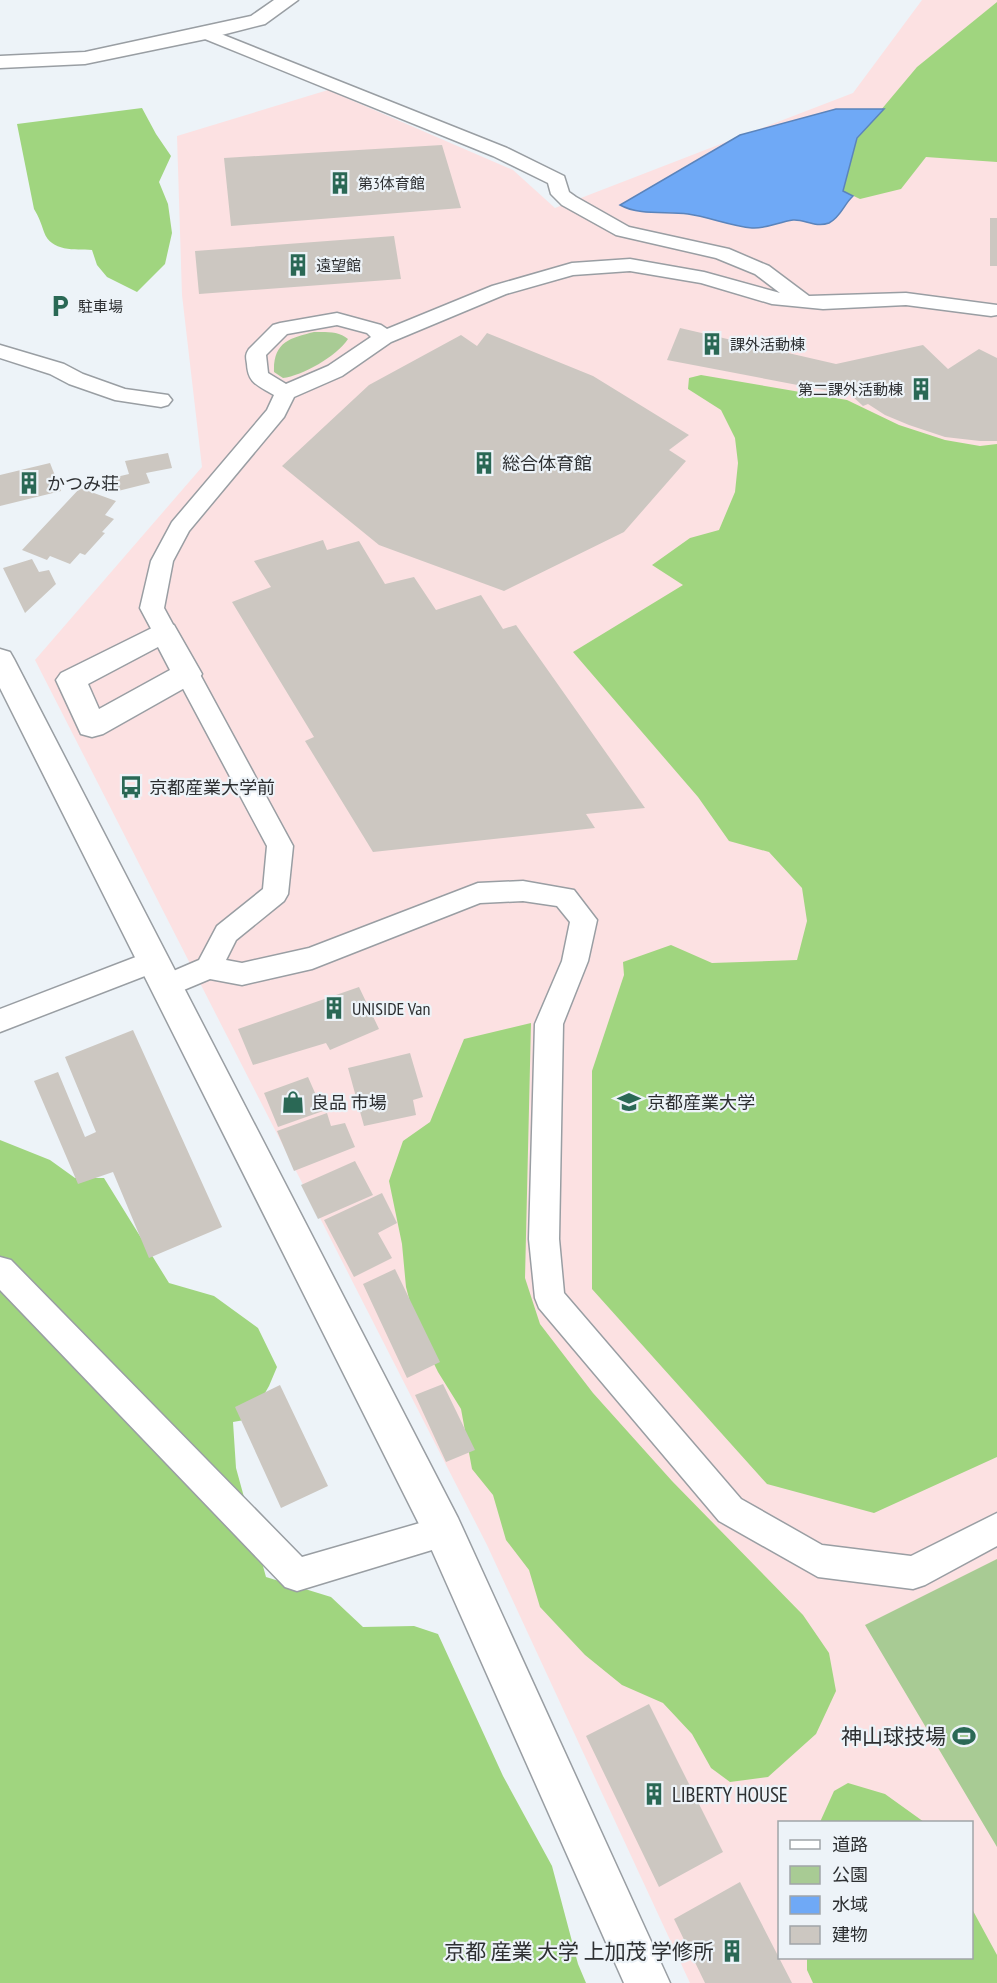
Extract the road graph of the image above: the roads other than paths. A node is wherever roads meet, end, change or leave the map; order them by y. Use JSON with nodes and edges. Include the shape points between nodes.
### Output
{"nodes":[{"id":1,"x":288,"y":0,"type":"edge"},
{"id":2,"x":206,"y":33,"type":"junction"},
{"id":3,"x":0,"y":62,"type":"edge"},
{"id":4,"x":803,"y":301,"type":"junction"},
{"id":5,"x":991,"y":310,"type":"dead end"},
{"id":6,"x":384,"y":338,"type":"junction"},
{"id":7,"x":0,"y":351,"type":"edge"},
{"id":8,"x":285,"y":393,"type":"junction"},
{"id":9,"x":161,"y":400,"type":"dead end"},
{"id":10,"x":164,"y":632,"type":"junction"},
{"id":11,"x":0,"y":659,"type":"edge"},
{"id":12,"x":187,"y":674,"type":"junction"},
{"id":13,"x":209,"y":968,"type":"junction"},
{"id":14,"x":160,"y":974,"type":"junction"},
{"id":15,"x":0,"y":1021,"type":"edge"},
{"id":16,"x":0,"y":1270,"type":"edge"},
{"id":17,"x":997,"y":1529,"type":"edge"},
{"id":18,"x":444,"y":1532,"type":"junction"},
{"id":19,"x":647,"y":1983,"type":"edge"}],
"edges":[{"from":1,"to":2,"type":"street","via":[[258,20]]},
{"from":2,"to":3,"type":"street","via":[[85,58]]},
{"from":2,"to":4,"type":"lane","via":[[500,152],[557,180],[560,194],[569,201],[623,231],[722,253],[762,270]]},
{"from":4,"to":5,"type":"lane","via":[[906,299]]},
{"from":4,"to":6,"type":"lane","via":[[772,298],[704,278],[630,265],[572,269],[499,290]]},
{"from":6,"to":8,"type":"lane","via":[[335,371]]},
{"from":6,"to":8,"type":"lane","via":[[374,329],[337,319],[280,329],[256,354],[258,376]]},
{"from":7,"to":9,"type":"lane","via":[[122,395]]},
{"from":8,"to":10,"type":"lane","via":[[276,412],[180,527],[162,561],[152,608]]},
{"from":10,"to":12,"type":"street"},
{"from":10,"to":12,"type":"street","via":[[71,680],[92,726]]},
{"from":11,"to":14,"type":"street"},
{"from":12,"to":13,"type":"lane","via":[[280,846],[275,894],[226,933]]},
{"from":13,"to":14,"type":"lane"},
{"from":13,"to":17,"type":"lane","via":[[242,974],[312,958],[478,893],[523,891],[565,897],[584,920],[575,961],[549,1024],[544,1239],[550,1298],[730,1510],[818,1562],[913,1573]]},
{"from":14,"to":15,"type":"lane"},
{"from":14,"to":18,"type":"street"},
{"from":16,"to":18,"type":"lane","via":[[297,1575]]},
{"from":18,"to":19,"type":"street"}]}
